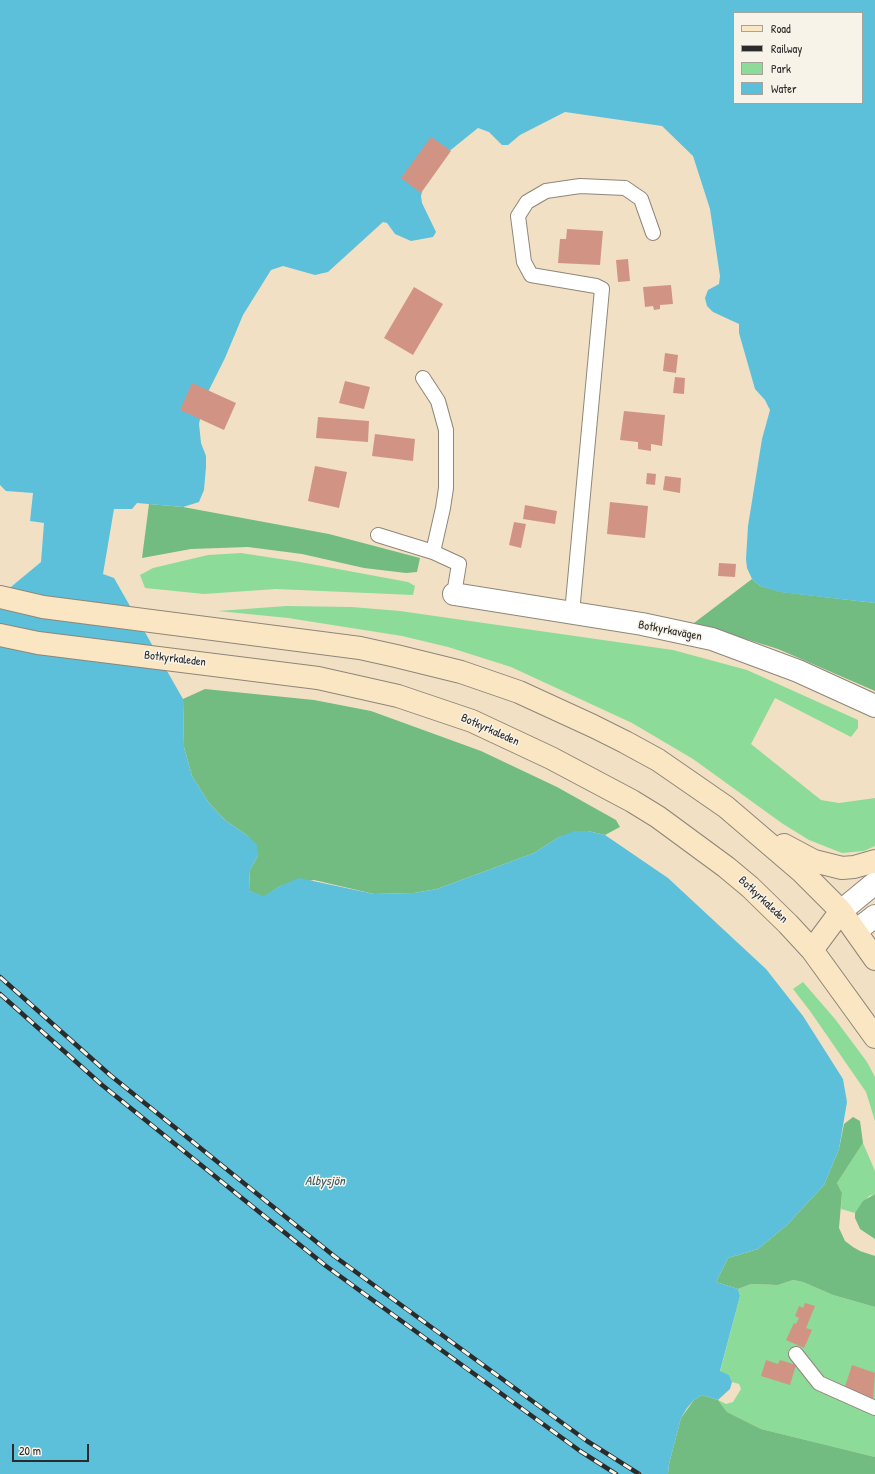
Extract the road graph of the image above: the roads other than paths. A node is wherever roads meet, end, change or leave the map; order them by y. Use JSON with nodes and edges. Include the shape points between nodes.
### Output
{"nodes":[{"id":1,"x":653,"y":233,"type":"dead end"},
{"id":2,"x":423,"y":378,"type":"dead end"},
{"id":3,"x":378,"y":535,"type":"dead end"},
{"id":4,"x":433,"y":552,"type":"junction"},
{"id":5,"x":454,"y":594,"type":"joint"},
{"id":6,"x":0,"y":598,"type":"edge"},
{"id":7,"x":572,"y":613,"type":"junction"},
{"id":8,"x":0,"y":635,"type":"edge"},
{"id":9,"x":875,"y":706,"type":"edge"},
{"id":10,"x":757,"y":832,"type":"junction"},
{"id":11,"x":875,"y":860,"type":"edge"},
{"id":12,"x":875,"y":882,"type":"edge"},
{"id":13,"x":841,"y":911,"type":"junction"},
{"id":14,"x":875,"y":916,"type":"edge"},
{"id":15,"x":856,"y":932,"type":"junction"},
{"id":16,"x":812,"y":950,"type":"junction"},
{"id":17,"x":875,"y":959,"type":"edge"},
{"id":18,"x":875,"y":1037,"type":"edge"},
{"id":19,"x":796,"y":1354,"type":"dead end"},
{"id":20,"x":875,"y":1408,"type":"edge"}],
"edges":[{"from":1,"to":7,"type":"lane","via":[[641,199],[625,188],[580,186],[546,191],[527,202],[518,216],[524,262],[531,275],[602,289]]},
{"from":2,"to":4,"type":"lane","via":[[438,401],[446,430],[446,488]]},
{"from":3,"to":4,"type":"lane"},
{"from":4,"to":5,"type":"lane","via":[[459,564]]},
{"from":5,"to":7,"type":"street","name":"Botkyrkavägen"},
{"from":6,"to":10,"type":"main road","via":[[43,607],[315,642],[396,656],[461,672],[519,692],[594,726],[658,760],[708,793]]},
{"from":7,"to":9,"type":"street","name":"Botkyrkavägen","via":[[712,639],[798,671]]},
{"from":8,"to":16,"type":"main road","name":"Botkyrkaleden","via":[[38,643],[318,678],[398,696],[472,721],[551,758],[658,818],[750,887]]},
{"from":10,"to":11,"type":"main road","via":[[814,861],[832,866],[854,868]]},
{"from":10,"to":13,"type":"main road"},
{"from":12,"to":13,"type":"street"},
{"from":13,"to":15,"type":"main road"},
{"from":13,"to":16,"type":"main road"},
{"from":14,"to":15,"type":"street"},
{"from":15,"to":16,"type":"main road"},
{"from":15,"to":17,"type":"main road"},
{"from":16,"to":18,"type":"main road","name":"Botkyrkaleden"},
{"from":19,"to":20,"type":"lane","via":[[819,1383]]}]}
